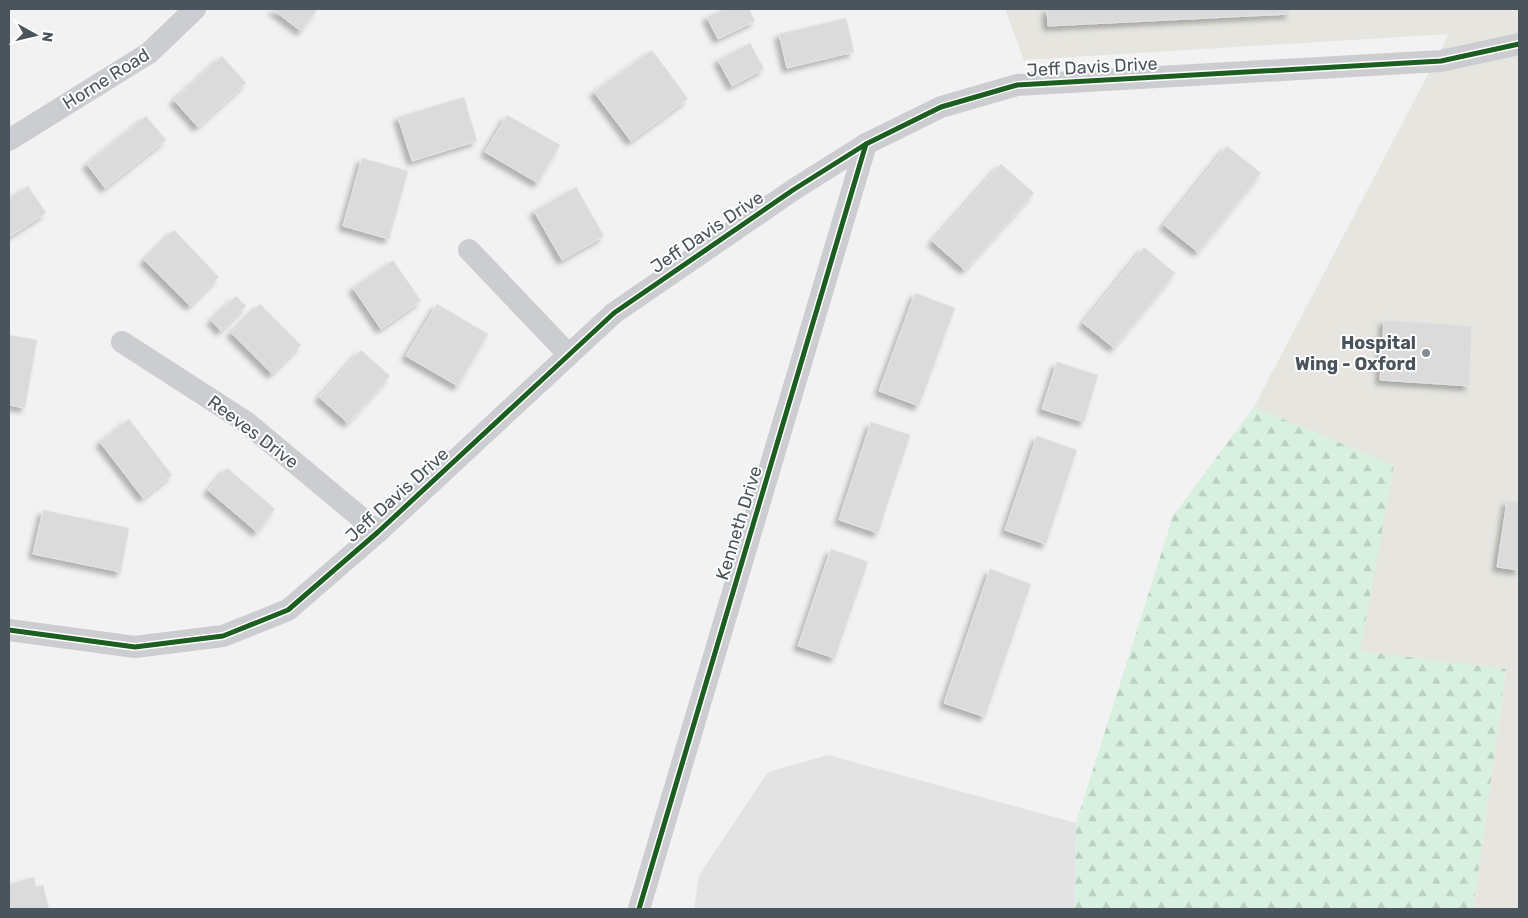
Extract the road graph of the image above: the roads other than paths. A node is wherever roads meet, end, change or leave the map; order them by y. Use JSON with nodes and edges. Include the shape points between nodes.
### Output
{"nodes":[{"id":1,"x":195,"y":9,"type":"edge"},
{"id":2,"x":1519,"y":44,"type":"edge"},
{"id":3,"x":9,"y":140,"type":"edge"},
{"id":4,"x":866,"y":144,"type":"junction"},
{"id":5,"x":469,"y":250,"type":"dead end"},
{"id":6,"x":122,"y":342,"type":"dead end"},
{"id":7,"x":568,"y":355,"type":"junction"},
{"id":8,"x":378,"y":532,"type":"junction"},
{"id":9,"x":9,"y":630,"type":"edge"},
{"id":10,"x":639,"y":909,"type":"edge"}],
"edges":[{"from":1,"to":3,"type":"street","name":"Horne Road","via":[[149,53]]},
{"from":2,"to":4,"type":"street","name":"Jeff Davis Drive","via":[[1432,62],[1017,85],[941,107]]},
{"from":4,"to":7,"type":"street","name":"Jeff Davis Drive","via":[[614,313]]},
{"from":4,"to":10,"type":"street","name":"Kenneth Drive"},
{"from":5,"to":7,"type":"street"},
{"from":6,"to":8,"type":"street","name":"Reeves Drive","via":[[246,422]]},
{"from":7,"to":8,"type":"street","name":"Jeff Davis Drive"},
{"from":8,"to":9,"type":"street","name":"Jeff Davis Drive","via":[[288,610],[223,636],[135,647]]}]}
